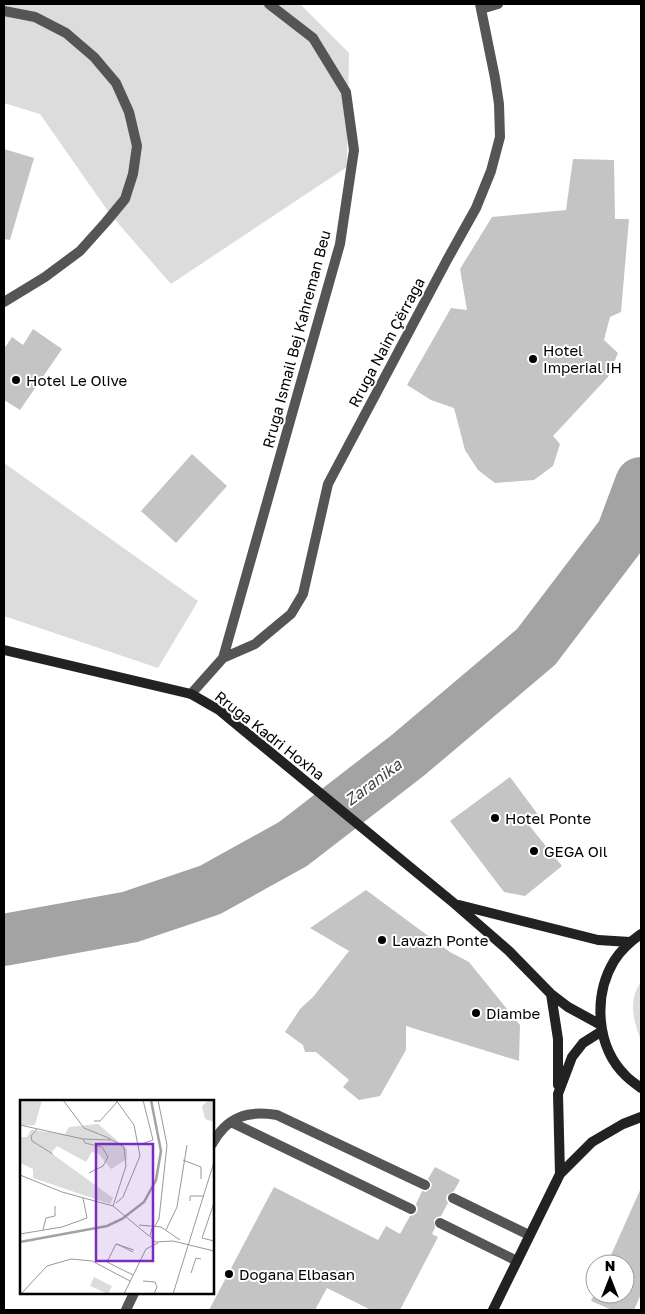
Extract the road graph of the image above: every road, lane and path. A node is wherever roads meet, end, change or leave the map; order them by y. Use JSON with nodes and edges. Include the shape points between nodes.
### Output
{"nodes":[{"id":1,"x":269,"y":4,"type":"edge"},
{"id":2,"x":498,"y":4,"type":"edge"},
{"id":3,"x":480,"y":6,"type":"edge"},
{"id":4,"x":4,"y":11,"type":"edge"},
{"id":5,"x":4,"y":302,"type":"edge"},
{"id":6,"x":4,"y":650,"type":"edge"},
{"id":7,"x":223,"y":658,"type":"junction"},
{"id":8,"x":191,"y":694,"type":"junction"},
{"id":9,"x":455,"y":904,"type":"junction"},
{"id":10,"x":641,"y":934,"type":"edge"},
{"id":11,"x":630,"y":942,"type":"junction"},
{"id":12,"x":552,"y":994,"type":"junction"},
{"id":13,"x":602,"y":1028,"type":"junction"},
{"id":14,"x":641,"y":1088,"type":"edge"},
{"id":15,"x":558,"y":1094,"type":"junction"},
{"id":16,"x":641,"y":1117,"type":"edge"},
{"id":17,"x":231,"y":1122,"type":"junction"},
{"id":18,"x":214,"y":1141,"type":"edge"},
{"id":19,"x":560,"y":1174,"type":"junction"},
{"id":20,"x":425,"y":1185,"type":"dead end"},
{"id":21,"x":453,"y":1198,"type":"dead end"},
{"id":22,"x":412,"y":1209,"type":"dead end"},
{"id":23,"x":440,"y":1223,"type":"dead end"},
{"id":24,"x":529,"y":1235,"type":"junction"},
{"id":25,"x":517,"y":1260,"type":"junction"},
{"id":26,"x":134,"y":1294,"type":"edge"},
{"id":27,"x":126,"y":1310,"type":"edge"},
{"id":28,"x":493,"y":1310,"type":"edge"}],
"edges":[{"from":1,"to":7,"type":"street","name":"Rruga Ismail Bej Kahreman Beu","via":[[313,38],[346,92],[354,150],[340,244]]},
{"from":2,"to":3,"type":"street"},
{"from":3,"to":7,"type":"street","name":"Rruga Naim Çërraga","via":[[499,104],[500,137],[491,171],[476,208],[328,484],[303,594],[291,614],[255,644]]},
{"from":4,"to":5,"type":"street","via":[[34,17],[66,33],[94,57],[116,83],[129,112],[137,146],[125,199],[106,222],[80,251],[46,277]]},
{"from":6,"to":8,"type":"main road","name":"Rruga Kadri Hoxha"},
{"from":7,"to":8,"type":"street","name":"Rruga Ismail Bej Kahreman Beu"},
{"from":8,"to":9,"type":"main road","name":"Rruga Kadri Hoxha","via":[[219,710]]},
{"from":9,"to":11,"type":"main road","name":"Rruga Kadri Hoxha","via":[[598,940]]},
{"from":9,"to":12,"type":"main road","name":"Rruga Kadri Hoxha"},
{"from":10,"to":11,"type":"main road"},
{"from":11,"to":13,"type":"main road","via":[[614,961],[604,983],[600,1006]]},
{"from":12,"to":13,"type":"main road","name":"Rruga Kadri Hoxha"},
{"from":12,"to":15,"type":"main road","via":[[558,1039]]},
{"from":13,"to":14,"type":"main road","via":[[610,1055],[625,1075]]},
{"from":13,"to":15,"type":"main road","via":[[572,1057]]},
{"from":15,"to":19,"type":"main road"},
{"from":16,"to":19,"type":"main road","via":[[592,1142]]},
{"from":17,"to":18,"type":"street"},
{"from":17,"to":20,"type":"street","via":[[252,1114],[277,1115]]},
{"from":17,"to":22,"type":"street"},
{"from":19,"to":24,"type":"main road"},
{"from":21,"to":24,"type":"street"},
{"from":23,"to":25,"type":"street"},
{"from":24,"to":25,"type":"main road"},
{"from":25,"to":28,"type":"main road"},
{"from":26,"to":27,"type":"street"}]}
